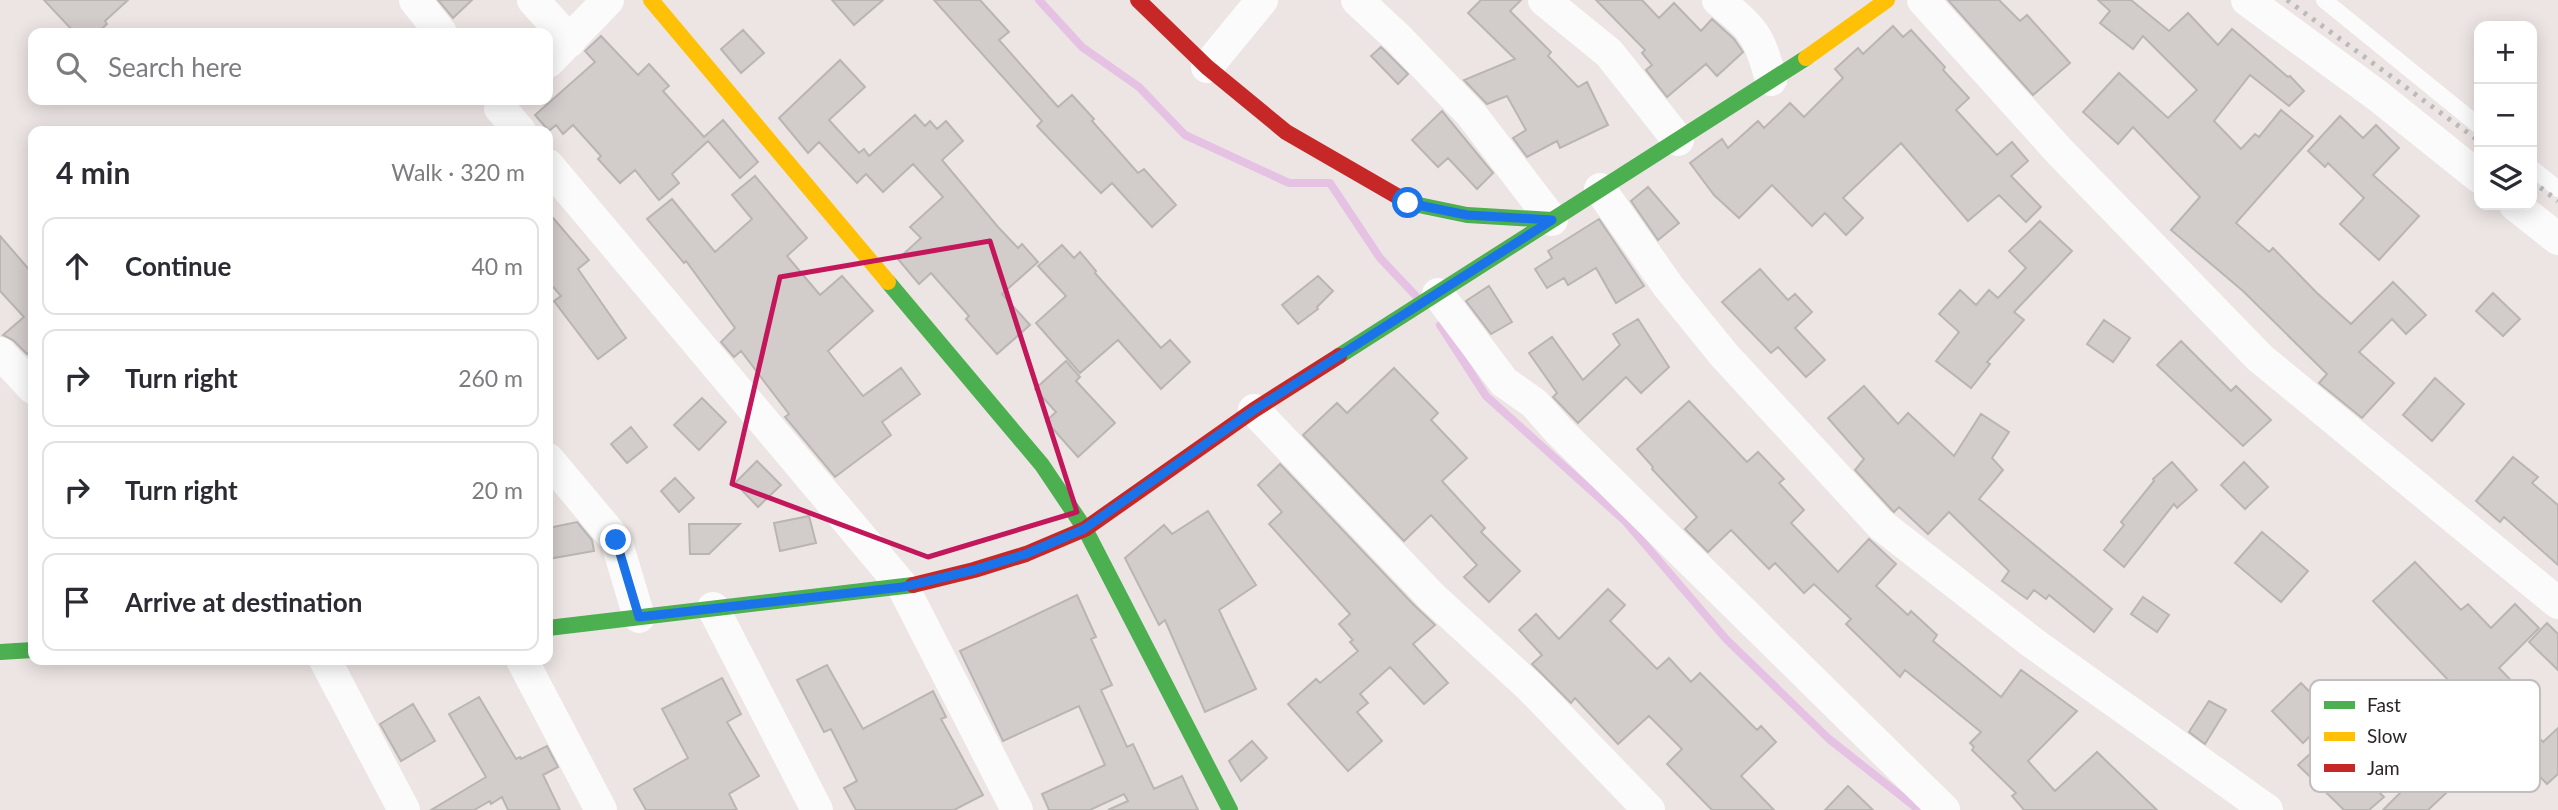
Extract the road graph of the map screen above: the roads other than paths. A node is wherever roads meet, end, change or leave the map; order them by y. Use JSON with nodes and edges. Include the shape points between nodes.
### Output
{"nodes":[{"id":1,"x":415,"y":0,"type":"edge"},
{"id":2,"x":533,"y":0,"type":"edge"},
{"id":3,"x":608,"y":0,"type":"edge"},
{"id":4,"x":651,"y":0,"type":"edge"},
{"id":5,"x":1138,"y":0,"type":"edge"},
{"id":6,"x":1262,"y":0,"type":"edge"},
{"id":7,"x":1357,"y":0,"type":"edge"},
{"id":8,"x":1544,"y":0,"type":"edge"},
{"id":9,"x":1718,"y":0,"type":"edge"},
{"id":10,"x":1887,"y":0,"type":"edge"},
{"id":11,"x":1923,"y":0,"type":"edge"},
{"id":12,"x":2247,"y":0,"type":"edge"},
{"id":13,"x":2323,"y":0,"type":"edge"},
{"id":14,"x":437,"y":28,"type":"edge"},
{"id":15,"x":547,"y":28,"type":"edge"},
{"id":16,"x":559,"y":51,"type":"edge"},
{"id":17,"x":1207,"y":67,"type":"junction"},
{"id":18,"x":1770,"y":80,"type":"junction"},
{"id":19,"x":2474,"y":122,"type":"edge"},
{"id":20,"x":1678,"y":140,"type":"junction"},
{"id":21,"x":553,"y":171,"type":"edge"},
{"id":22,"x":2537,"y":172,"type":"edge"},
{"id":23,"x":2474,"y":173,"type":"edge"},
{"id":24,"x":2558,"y":189,"type":"edge"},
{"id":25,"x":1600,"y":190,"type":"junction"},
{"id":26,"x":2521,"y":210,"type":"edge"},
{"id":27,"x":1552,"y":220,"type":"junction"},
{"id":28,"x":2558,"y":239,"type":"edge"},
{"id":29,"x":1438,"y":294,"type":"junction"},
{"id":30,"x":0,"y":353,"type":"edge"},
{"id":31,"x":28,"y":383,"type":"edge"},
{"id":32,"x":1254,"y":410,"type":"junction"},
{"id":33,"x":553,"y":465,"type":"edge"},
{"id":34,"x":1084,"y":529,"type":"junction"},
{"id":35,"x":903,"y":587,"type":"junction"},
{"id":36,"x":2558,"y":603,"type":"edge"},
{"id":37,"x":713,"y":608,"type":"junction"},
{"id":38,"x":639,"y":617,"type":"junction"},
{"id":39,"x":553,"y":627,"type":"edge"},
{"id":40,"x":28,"y":650,"type":"edge"},
{"id":41,"x":0,"y":652,"type":"edge"},
{"id":42,"x":328,"y":665,"type":"edge"},
{"id":43,"x":525,"y":665,"type":"edge"},
{"id":44,"x":404,"y":810,"type":"edge"},
{"id":45,"x":601,"y":810,"type":"edge"},
{"id":46,"x":817,"y":810,"type":"edge"},
{"id":47,"x":1017,"y":810,"type":"edge"},
{"id":48,"x":1230,"y":810,"type":"edge"},
{"id":49,"x":1649,"y":810,"type":"edge"},
{"id":50,"x":1944,"y":810,"type":"edge"},
{"id":51,"x":2267,"y":810,"type":"edge"}],
"edges":[{"from":1,"to":14,"type":"street"},
{"from":2,"to":15,"type":"street"},
{"from":3,"to":16,"type":"street"},
{"from":4,"to":34,"type":"street","via":[[1004,418]]},
{"from":5,"to":17,"type":"street"},
{"from":6,"to":17,"type":"street"},
{"from":7,"to":27,"type":"street","via":[[1471,114]]},
{"from":8,"to":20,"type":"street","via":[[1609,53]]},
{"from":9,"to":18,"type":"street","via":[[1758,37]]},
{"from":10,"to":18,"type":"street"},
{"from":11,"to":36,"type":"street","via":[[2060,152],[2260,358]]},
{"from":12,"to":23,"type":"street"},
{"from":13,"to":19,"type":"lane"},
{"from":17,"to":27,"type":"street","via":[[1286,132],[1408,203],[1467,215]]},
{"from":18,"to":20,"type":"street"},
{"from":20,"to":25,"type":"street"},
{"from":21,"to":35,"type":"street"},
{"from":22,"to":24,"type":"lane"},
{"from":25,"to":27,"type":"street"},
{"from":25,"to":51,"type":"street","via":[[1724,355],[1880,524],[2033,643]]},
{"from":26,"to":28,"type":"street"},
{"from":27,"to":29,"type":"street"},
{"from":29,"to":32,"type":"street"},
{"from":29,"to":50,"type":"street","via":[[1504,382],[1534,403]]},
{"from":30,"to":31,"type":"street"},
{"from":32,"to":34,"type":"street"},
{"from":32,"to":49,"type":"street","via":[[1432,597],[1530,687]]},
{"from":33,"to":38,"type":"street","via":[[616,540]]},
{"from":34,"to":35,"type":"street","via":[[1013,558]]},
{"from":34,"to":48,"type":"street"},
{"from":35,"to":37,"type":"street"},
{"from":35,"to":47,"type":"street"},
{"from":37,"to":38,"type":"street"},
{"from":37,"to":46,"type":"street"},
{"from":38,"to":39,"type":"street"},
{"from":40,"to":41,"type":"street"},
{"from":42,"to":44,"type":"street"},
{"from":43,"to":45,"type":"street"}]}
